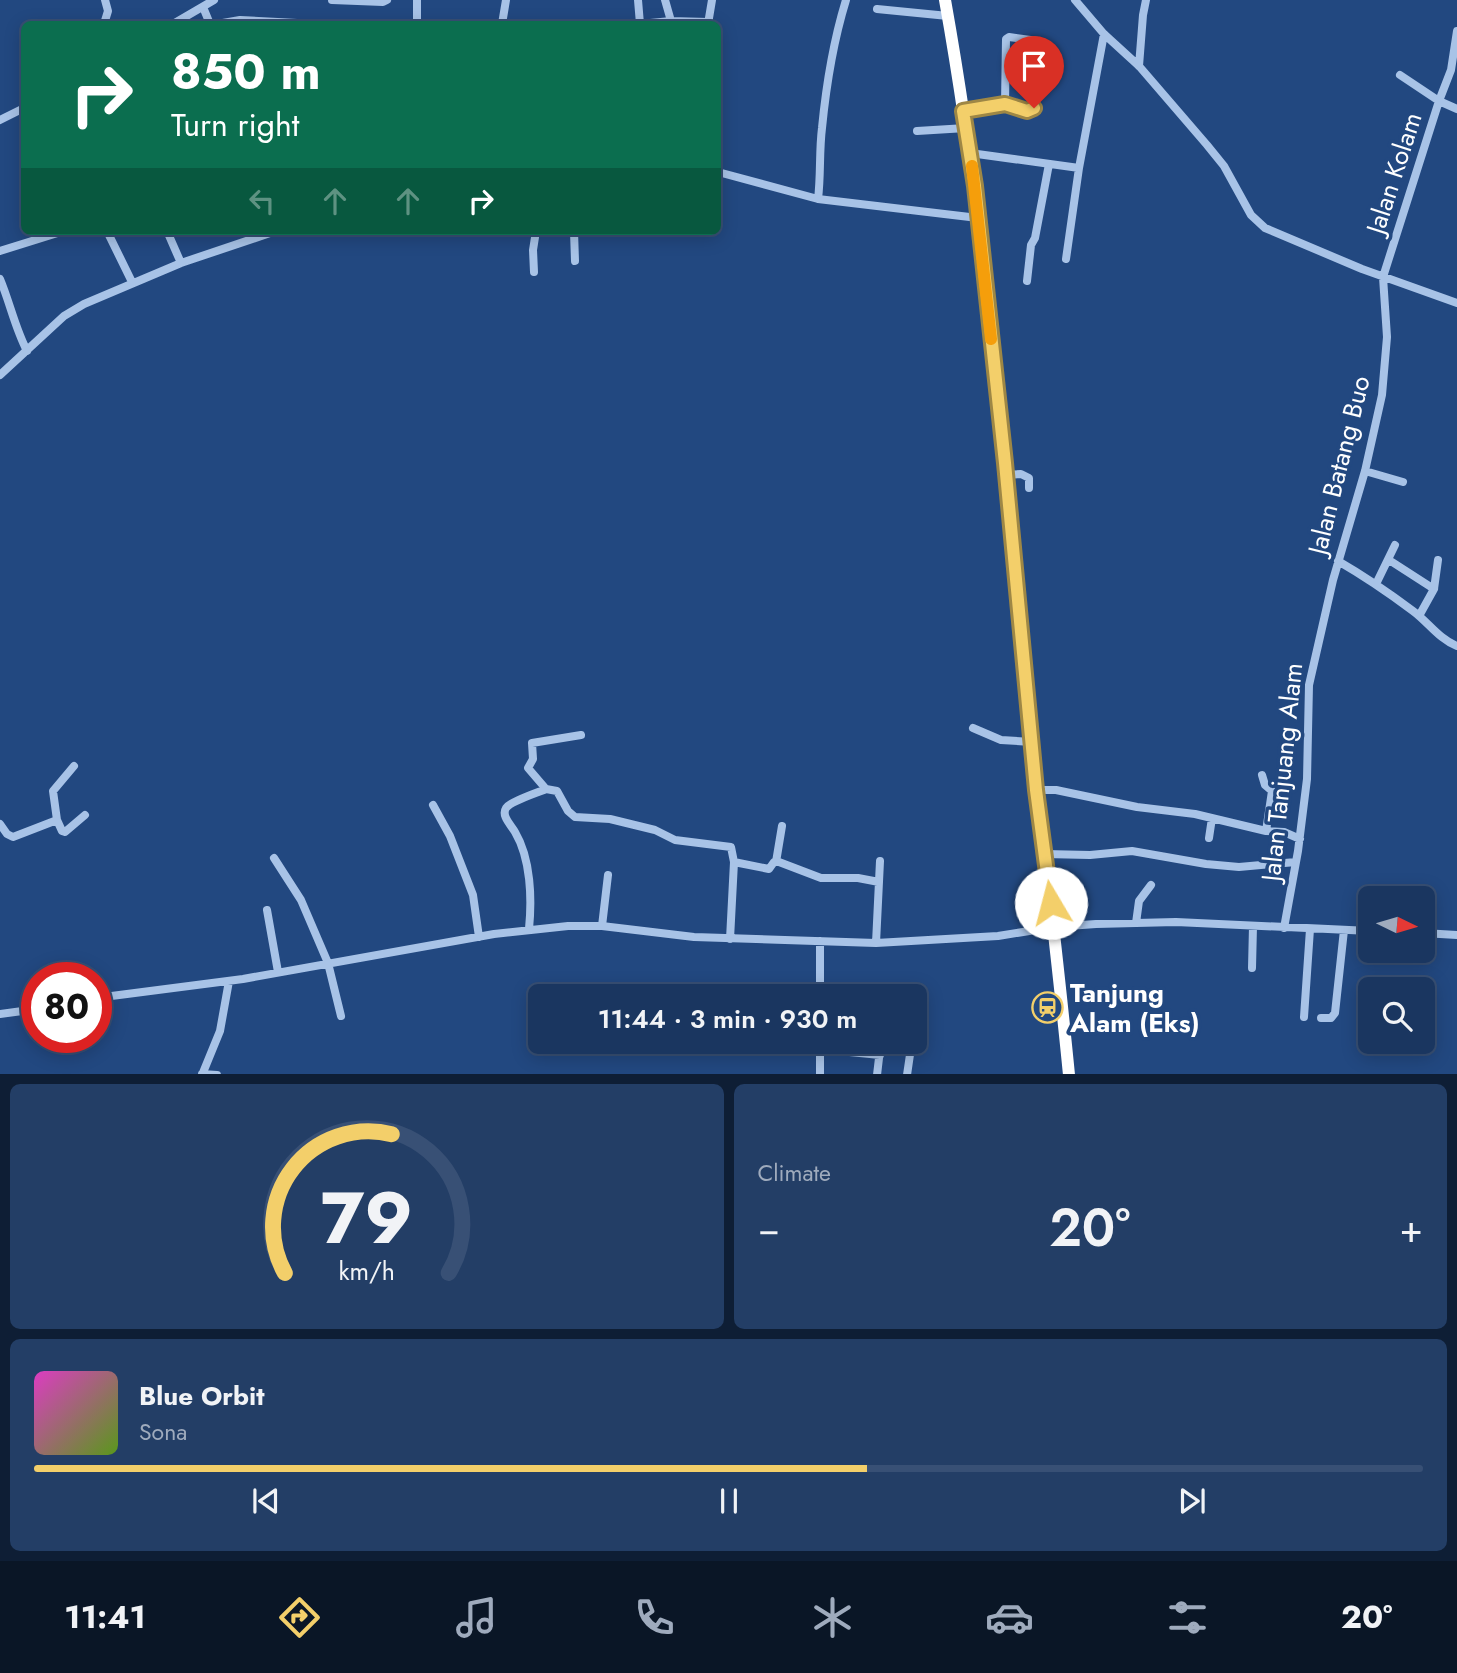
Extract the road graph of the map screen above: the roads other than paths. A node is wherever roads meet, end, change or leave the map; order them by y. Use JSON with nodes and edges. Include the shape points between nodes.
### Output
{"nodes":[{"id":1,"x":105,"y":0,"type":"edge"},
{"id":2,"x":214,"y":0,"type":"edge"},
{"id":3,"x":387,"y":0,"type":"edge"},
{"id":4,"x":417,"y":0,"type":"edge"},
{"id":5,"x":506,"y":0,"type":"edge"},
{"id":6,"x":638,"y":0,"type":"edge"},
{"id":7,"x":666,"y":0,"type":"edge"},
{"id":8,"x":712,"y":0,"type":"edge"},
{"id":9,"x":846,"y":0,"type":"edge"},
{"id":10,"x":945,"y":0,"type":"edge"},
{"id":11,"x":1075,"y":0,"type":"edge"},
{"id":12,"x":1146,"y":0,"type":"edge"},
{"id":13,"x":332,"y":1,"type":"edge"},
{"id":14,"x":202,"y":8,"type":"junction"},
{"id":15,"x":877,"y":9,"type":"dead end"},
{"id":16,"x":948,"y":16,"type":"junction"},
{"id":17,"x":105,"y":21,"type":"edge"},
{"id":18,"x":178,"y":21,"type":"edge"},
{"id":19,"x":208,"y":21,"type":"edge"},
{"id":20,"x":234,"y":21,"type":"edge"},
{"id":21,"x":259,"y":21,"type":"edge"},
{"id":22,"x":417,"y":21,"type":"edge"},
{"id":23,"x":502,"y":21,"type":"edge"},
{"id":24,"x":640,"y":21,"type":"edge"},
{"id":25,"x":671,"y":21,"type":"edge"},
{"id":26,"x":708,"y":21,"type":"edge"},
{"id":27,"x":1457,"y":31,"type":"edge"},
{"id":28,"x":1104,"y":34,"type":"junction"},
{"id":29,"x":1139,"y":66,"type":"junction"},
{"id":30,"x":1400,"y":75,"type":"dead end"},
{"id":31,"x":1439,"y":102,"type":"junction"},
{"id":32,"x":1005,"y":104,"type":"junction"},
{"id":33,"x":21,"y":109,"type":"edge"},
{"id":34,"x":1457,"y":109,"type":"edge"},
{"id":35,"x":963,"y":111,"type":"junction"},
{"id":36,"x":0,"y":120,"type":"edge"},
{"id":37,"x":966,"y":128,"type":"junction"},
{"id":38,"x":917,"y":131,"type":"dead end"},
{"id":39,"x":970,"y":153,"type":"junction"},
{"id":40,"x":1048,"y":164,"type":"junction"},
{"id":41,"x":1079,"y":168,"type":"junction"},
{"id":42,"x":721,"y":173,"type":"edge"},
{"id":43,"x":818,"y":199,"type":"junction"},
{"id":44,"x":978,"y":218,"type":"junction"},
{"id":45,"x":51,"y":235,"type":"edge"},
{"id":46,"x":109,"y":235,"type":"edge"},
{"id":47,"x":169,"y":235,"type":"edge"},
{"id":48,"x":257,"y":235,"type":"edge"},
{"id":49,"x":535,"y":235,"type":"edge"},
{"id":50,"x":574,"y":235,"type":"edge"},
{"id":51,"x":0,"y":251,"type":"edge"},
{"id":52,"x":1066,"y":259,"type":"dead end"},
{"id":53,"x":575,"y":261,"type":"dead end"},
{"id":54,"x":181,"y":263,"type":"junction"},
{"id":55,"x":534,"y":272,"type":"dead end"},
{"id":56,"x":1383,"y":277,"type":"junction"},
{"id":57,"x":0,"y":278,"type":"edge"},
{"id":58,"x":1027,"y":281,"type":"dead end"},
{"id":59,"x":132,"y":282,"type":"junction"},
{"id":60,"x":1457,"y":303,"type":"edge"},
{"id":61,"x":27,"y":351,"type":"junction"},
{"id":62,"x":0,"y":375,"type":"edge"},
{"id":63,"x":1364,"y":471,"type":"junction"},
{"id":64,"x":1006,"y":475,"type":"junction"},
{"id":65,"x":1403,"y":482,"type":"dead end"},
{"id":66,"x":1029,"y":488,"type":"dead end"},
{"id":67,"x":1395,"y":545,"type":"dead end"},
{"id":68,"x":1389,"y":560,"type":"junction"},
{"id":69,"x":1438,"y":560,"type":"dead end"},
{"id":70,"x":1338,"y":561,"type":"junction"},
{"id":71,"x":1333,"y":580,"type":"joint"},
{"id":72,"x":1376,"y":584,"type":"junction"},
{"id":73,"x":1434,"y":589,"type":"junction"},
{"id":74,"x":1419,"y":616,"type":"junction"},
{"id":75,"x":1457,"y":646,"type":"edge"},
{"id":76,"x":973,"y":728,"type":"dead end"},
{"id":77,"x":580,"y":735,"type":"dead end"},
{"id":78,"x":1032,"y":742,"type":"junction"},
{"id":79,"x":74,"y":766,"type":"dead end"},
{"id":80,"x":1262,"y":775,"type":"dead end"},
{"id":81,"x":546,"y":789,"type":"junction"},
{"id":82,"x":1036,"y":790,"type":"junction"},
{"id":83,"x":433,"y":805,"type":"dead end"},
{"id":84,"x":85,"y":816,"type":"dead end"},
{"id":85,"x":1212,"y":818,"type":"junction"},
{"id":86,"x":57,"y":820,"type":"junction"},
{"id":87,"x":0,"y":824,"type":"edge"},
{"id":88,"x":782,"y":826,"type":"dead end"},
{"id":89,"x":1266,"y":831,"type":"junction"},
{"id":90,"x":1209,"y":838,"type":"dead end"},
{"id":91,"x":1300,"y":839,"type":"junction"},
{"id":92,"x":1044,"y":854,"type":"junction"},
{"id":93,"x":274,"y":858,"type":"dead end"},
{"id":94,"x":880,"y":860,"type":"dead end"},
{"id":95,"x":734,"y":862,"type":"junction"},
{"id":96,"x":776,"y":862,"type":"junction"},
{"id":97,"x":1296,"y":862,"type":"junction"},
{"id":98,"x":608,"y":875,"type":"dead end"},
{"id":99,"x":879,"y":882,"type":"junction"},
{"id":100,"x":1151,"y":885,"type":"dead end"},
{"id":101,"x":267,"y":910,"type":"dead end"},
{"id":102,"x":1136,"y":923,"type":"junction"},
{"id":103,"x":602,"y":926,"type":"junction"},
{"id":104,"x":1253,"y":926,"type":"junction"},
{"id":105,"x":1054,"y":927,"type":"junction"},
{"id":106,"x":1284,"y":928,"type":"junction"},
{"id":107,"x":529,"y":929,"type":"junction"},
{"id":108,"x":1310,"y":929,"type":"junction"},
{"id":109,"x":1344,"y":930,"type":"junction"},
{"id":110,"x":1358,"y":931,"type":"edge"},
{"id":111,"x":1435,"y":934,"type":"edge"},
{"id":112,"x":1457,"y":935,"type":"edge"},
{"id":113,"x":479,"y":937,"type":"junction"},
{"id":114,"x":730,"y":939,"type":"junction"},
{"id":115,"x":820,"y":941,"type":"junction"},
{"id":116,"x":876,"y":943,"type":"junction"},
{"id":117,"x":328,"y":963,"type":"junction"},
{"id":118,"x":1252,"y":968,"type":"dead end"},
{"id":119,"x":278,"y":972,"type":"junction"},
{"id":120,"x":229,"y":981,"type":"junction"},
{"id":121,"x":820,"y":984,"type":"edge"},
{"id":122,"x":112,"y":997,"type":"edge"},
{"id":123,"x":21,"y":1011,"type":"edge"},
{"id":124,"x":0,"y":1014,"type":"edge"},
{"id":125,"x":341,"y":1016,"type":"dead end"},
{"id":126,"x":1304,"y":1017,"type":"dead end"},
{"id":127,"x":1321,"y":1018,"type":"dead end"},
{"id":128,"x":820,"y":1054,"type":"edge"},
{"id":129,"x":874,"y":1054,"type":"edge"},
{"id":130,"x":910,"y":1054,"type":"edge"},
{"id":131,"x":880,"y":1055,"type":"joint"},
{"id":132,"x":202,"y":1074,"type":"edge"},
{"id":133,"x":217,"y":1074,"type":"edge"},
{"id":134,"x":820,"y":1074,"type":"edge"},
{"id":135,"x":877,"y":1074,"type":"edge"},
{"id":136,"x":907,"y":1074,"type":"edge"},
{"id":137,"x":1069,"y":1074,"type":"edge"}],
"edges":[{"from":1,"to":17,"type":"street"},
{"from":2,"to":14,"type":"street"},
{"from":3,"to":13,"type":"street"},
{"from":4,"to":22,"type":"street"},
{"from":5,"to":23,"type":"street"},
{"from":6,"to":24,"type":"street"},
{"from":7,"to":25,"type":"street"},
{"from":8,"to":26,"type":"street"},
{"from":9,"to":43,"type":"street","via":[[821,131]]},
{"from":10,"to":16,"type":"highway"},
{"from":11,"to":28,"type":"street"},
{"from":12,"to":29,"type":"street"},
{"from":14,"to":18,"type":"street"},
{"from":14,"to":19,"type":"street"},
{"from":15,"to":16,"type":"street"},
{"from":16,"to":35,"type":"highway"},
{"from":20,"to":21,"type":"street"},
{"from":27,"to":31,"type":"street","via":[[1451,70]]},
{"from":28,"to":29,"type":"street"},
{"from":28,"to":41,"type":"street"},
{"from":29,"to":56,"type":"street","via":[[1216,156],[1258,222]]},
{"from":30,"to":31,"type":"street"},
{"from":31,"to":34,"type":"street","name":"Jalan Kolam"},
{"from":31,"to":56,"type":"street","name":"Jalan Kolam"},
{"from":32,"to":32,"type":"street","via":[[1027,111],[1034,108],[1038,41],[1006,39]]},
{"from":32,"to":35,"type":"street"},
{"from":33,"to":36,"type":"street"},
{"from":35,"to":37,"type":"highway"},
{"from":37,"to":38,"type":"street"},
{"from":37,"to":39,"type":"highway"},
{"from":39,"to":40,"type":"street"},
{"from":39,"to":44,"type":"highway"},
{"from":40,"to":41,"type":"street"},
{"from":40,"to":58,"type":"street"},
{"from":41,"to":52,"type":"street"},
{"from":42,"to":43,"type":"street"},
{"from":43,"to":44,"type":"street"},
{"from":44,"to":64,"type":"highway"},
{"from":45,"to":51,"type":"street"},
{"from":46,"to":59,"type":"street"},
{"from":47,"to":54,"type":"street"},
{"from":48,"to":54,"type":"street"},
{"from":49,"to":55,"type":"street"},
{"from":50,"to":53,"type":"street"},
{"from":54,"to":59,"type":"street"},
{"from":56,"to":60,"type":"street"},
{"from":56,"to":63,"type":"street","name":"Jalan Batang Buo","via":[[1387,337],[1382,395]]},
{"from":57,"to":61,"type":"street"},
{"from":59,"to":61,"type":"street","via":[[64,316]]},
{"from":61,"to":62,"type":"street"},
{"from":63,"to":65,"type":"street"},
{"from":63,"to":70,"type":"street","name":"Jalan Batang Buo"},
{"from":64,"to":66,"type":"street","via":[[1026,475]]},
{"from":64,"to":78,"type":"highway"},
{"from":67,"to":68,"type":"street"},
{"from":68,"to":72,"type":"street"},
{"from":68,"to":73,"type":"street"},
{"from":69,"to":73,"type":"street"},
{"from":70,"to":71,"type":"street","name":"Jalan Batang Buo"},
{"from":70,"to":72,"type":"street"},
{"from":71,"to":91,"type":"street","name":"Jalan Tanjuang Alam","via":[[1307,699],[1307,779]]},
{"from":72,"to":74,"type":"street"},
{"from":73,"to":74,"type":"street"},
{"from":74,"to":75,"type":"street"},
{"from":76,"to":78,"type":"street","via":[[1001,740]]},
{"from":77,"to":81,"type":"street","via":[[533,743],[528,768]]},
{"from":78,"to":82,"type":"highway"},
{"from":79,"to":86,"type":"street","via":[[53,791]]},
{"from":80,"to":89,"type":"street","via":[[1272,791]]},
{"from":81,"to":95,"type":"street","via":[[556,791],[575,817],[610,819],[675,840],[726,845],[734,851]]},
{"from":81,"to":107,"type":"street","via":[[510,804],[504,815],[521,842],[530,899]]},
{"from":82,"to":85,"type":"street"},
{"from":82,"to":92,"type":"highway"},
{"from":83,"to":113,"type":"street","via":[[473,895]]},
{"from":84,"to":86,"type":"street","via":[[65,832]]},
{"from":85,"to":89,"type":"street"},
{"from":85,"to":90,"type":"street"},
{"from":86,"to":87,"type":"street","via":[[13,837]]},
{"from":88,"to":96,"type":"street"},
{"from":89,"to":91,"type":"street"},
{"from":91,"to":97,"type":"street","name":"Jalan Tanjuang Alam"},
{"from":92,"to":97,"type":"street","via":[[1132,850],[1239,867]]},
{"from":92,"to":105,"type":"highway"},
{"from":93,"to":117,"type":"street","via":[[300,900]]},
{"from":94,"to":99,"type":"street"},
{"from":95,"to":96,"type":"street","via":[[769,869]]},
{"from":95,"to":114,"type":"street"},
{"from":96,"to":99,"type":"street","via":[[821,877]]},
{"from":97,"to":106,"type":"street","name":"Jalan Tanjuang Alam"},
{"from":98,"to":103,"type":"street"},
{"from":99,"to":116,"type":"street"},
{"from":100,"to":102,"type":"street","via":[[1139,901]]},
{"from":101,"to":119,"type":"street"},
{"from":102,"to":104,"type":"street"},
{"from":102,"to":105,"type":"street"},
{"from":103,"to":107,"type":"street"},
{"from":103,"to":114,"type":"street"},
{"from":104,"to":106,"type":"street"},
{"from":104,"to":118,"type":"street"},
{"from":105,"to":116,"type":"street","via":[[998,936]]},
{"from":105,"to":137,"type":"highway"},
{"from":106,"to":108,"type":"street"},
{"from":107,"to":113,"type":"street"},
{"from":108,"to":109,"type":"street"},
{"from":108,"to":126,"type":"street"},
{"from":109,"to":110,"type":"street"},
{"from":109,"to":127,"type":"street","via":[[1335,1013]]},
{"from":111,"to":112,"type":"street"},
{"from":113,"to":117,"type":"street"},
{"from":114,"to":115,"type":"street"},
{"from":115,"to":116,"type":"street"},
{"from":115,"to":121,"type":"street"},
{"from":117,"to":119,"type":"street"},
{"from":117,"to":125,"type":"street"},
{"from":119,"to":120,"type":"street"},
{"from":120,"to":122,"type":"street"},
{"from":120,"to":132,"type":"street","via":[[219,1031]]},
{"from":123,"to":124,"type":"street"},
{"from":128,"to":134,"type":"street"},
{"from":129,"to":131,"type":"street"},
{"from":130,"to":136,"type":"street"},
{"from":131,"to":135,"type":"street"},
{"from":132,"to":133,"type":"street"}]}
